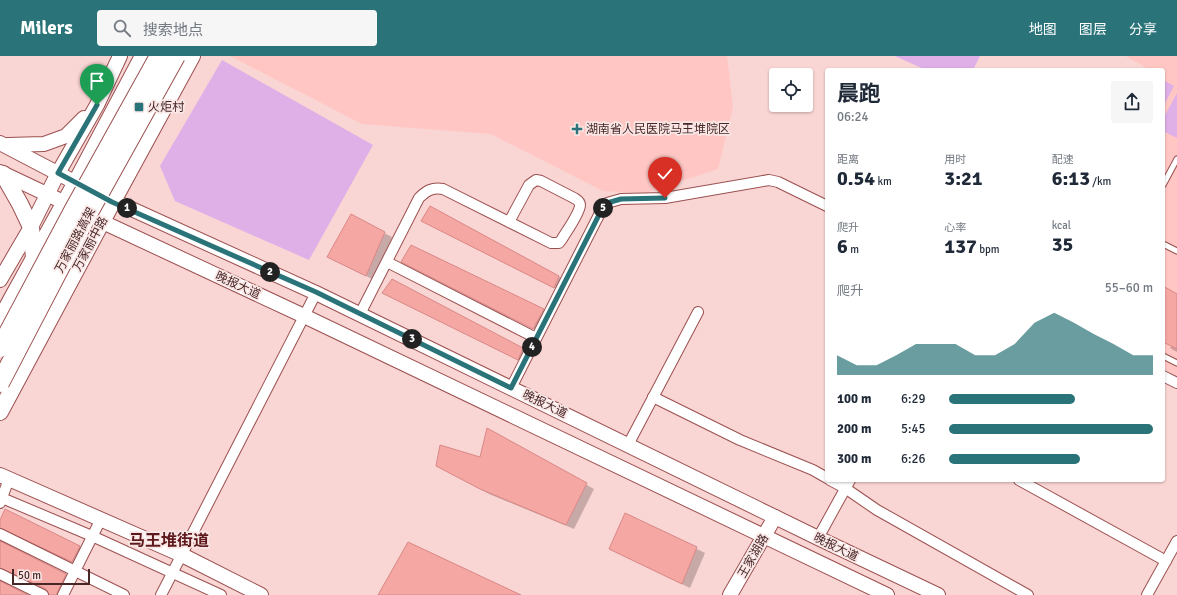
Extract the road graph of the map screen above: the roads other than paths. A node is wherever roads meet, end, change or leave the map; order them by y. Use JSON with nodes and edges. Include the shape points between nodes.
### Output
{"nodes":[{"id":1,"x":120,"y":56,"type":"edge"},
{"id":2,"x":143,"y":56,"type":"edge"},
{"id":3,"x":159,"y":56,"type":"edge"},
{"id":4,"x":176,"y":56,"type":"edge"},
{"id":5,"x":192,"y":56,"type":"edge"},
{"id":6,"x":97,"y":105,"type":"junction"},
{"id":7,"x":3,"y":144,"type":"edge"},
{"id":8,"x":1177,"y":159,"type":"edge"},
{"id":9,"x":1,"y":173,"type":"edge"},
{"id":10,"x":58,"y":173,"type":"junction"},
{"id":11,"x":1165,"y":181,"type":"edge"},
{"id":12,"x":76,"y":182,"type":"junction"},
{"id":13,"x":48,"y":194,"type":"junction"},
{"id":14,"x":64,"y":202,"type":"junction"},
{"id":15,"x":112,"y":202,"type":"junction"},
{"id":16,"x":825,"y":205,"type":"edge"},
{"id":17,"x":102,"y":222,"type":"junction"},
{"id":18,"x":509,"y":222,"type":"junction"},
{"id":19,"x":31,"y":227,"type":"junction"},
{"id":20,"x":1165,"y":245,"type":"edge"},
{"id":21,"x":1177,"y":251,"type":"edge"},
{"id":22,"x":34,"y":258,"type":"junction"},
{"id":23,"x":387,"y":262,"type":"junction"},
{"id":24,"x":0,"y":280,"type":"edge"},
{"id":25,"x":316,"y":292,"type":"junction"},
{"id":26,"x":698,"y":312,"type":"dead end"},
{"id":27,"x":360,"y":314,"type":"junction"},
{"id":28,"x":304,"y":316,"type":"junction"},
{"id":29,"x":0,"y":320,"type":"edge"},
{"id":30,"x":536,"y":338,"type":"junction"},
{"id":31,"x":0,"y":348,"type":"edge"},
{"id":32,"x":1165,"y":357,"type":"edge"},
{"id":33,"x":1177,"y":363,"type":"edge"},
{"id":34,"x":1165,"y":377,"type":"edge"},
{"id":35,"x":0,"y":383,"type":"edge"},
{"id":36,"x":1177,"y":383,"type":"edge"},
{"id":37,"x":511,"y":388,"type":"junction"},
{"id":38,"x":653,"y":397,"type":"junction"},
{"id":39,"x":0,"y":412,"type":"edge"},
{"id":40,"x":628,"y":445,"type":"junction"},
{"id":41,"x":5,"y":477,"type":"edge"},
{"id":42,"x":825,"y":477,"type":"edge"},
{"id":43,"x":1023,"y":482,"type":"edge"},
{"id":44,"x":847,"y":484,"type":"edge"},
{"id":45,"x":1,"y":501,"type":"edge"},
{"id":46,"x":775,"y":517,"type":"junction"},
{"id":47,"x":101,"y":519,"type":"junction"},
{"id":48,"x":0,"y":534,"type":"edge"},
{"id":49,"x":92,"y":536,"type":"junction"},
{"id":50,"x":764,"y":536,"type":"junction"},
{"id":51,"x":818,"y":538,"type":"junction"},
{"id":52,"x":1177,"y":541,"type":"edge"},
{"id":53,"x":182,"y":555,"type":"junction"},
{"id":54,"x":1166,"y":561,"type":"junction"},
{"id":55,"x":75,"y":570,"type":"junction"},
{"id":56,"x":173,"y":572,"type":"junction"},
{"id":57,"x":0,"y":574,"type":"edge"},
{"id":58,"x":43,"y":595,"type":"edge"},
{"id":59,"x":63,"y":595,"type":"edge"},
{"id":60,"x":124,"y":595,"type":"edge"},
{"id":61,"x":161,"y":595,"type":"edge"},
{"id":62,"x":221,"y":595,"type":"edge"},
{"id":63,"x":261,"y":595,"type":"edge"},
{"id":64,"x":730,"y":595,"type":"edge"},
{"id":65,"x":887,"y":595,"type":"edge"},
{"id":66,"x":938,"y":595,"type":"edge"},
{"id":67,"x":1028,"y":595,"type":"edge"},
{"id":68,"x":1147,"y":595,"type":"edge"}],
"edges":[{"from":1,"to":6,"type":"main road"},
{"from":2,"to":12,"type":"main road"},
{"from":3,"to":31,"type":"highway","name":"万家丽路高架","bridge":true},
{"from":4,"to":35,"type":"highway","name":"万家丽路高架","bridge":true,"via":[[87,216]]},
{"from":5,"to":15,"type":"main road","name":"万家丽中路"},
{"from":6,"to":7,"type":"main road","via":[[66,136],[44,144]]},
{"from":6,"to":10,"type":"main road"},
{"from":7,"to":10,"type":"main road","name":"晚报大道"},
{"from":8,"to":11,"type":"lane"},
{"from":9,"to":13,"type":"main road","name":"晚报大道"},
{"from":9,"to":19,"type":"main road"},
{"from":10,"to":12,"type":"main road","name":"晚报大道"},
{"from":10,"to":13,"type":"main road"},
{"from":12,"to":14,"type":"main road"},
{"from":12,"to":15,"type":"main road","name":"晚报大道"},
{"from":13,"to":14,"type":"main road","name":"晚报大道"},
{"from":13,"to":19,"type":"main road"},
{"from":14,"to":17,"type":"main road","name":"晚报大道"},
{"from":14,"to":22,"type":"main road"},
{"from":15,"to":17,"type":"main road","name":"万家丽中路"},
{"from":15,"to":25,"type":"main road","name":"晚报大道"},
{"from":16,"to":30,"type":"street","via":[[769,180],[665,198],[621,199],[607,203]]},
{"from":17,"to":28,"type":"main road","name":"晚报大道"},
{"from":17,"to":39,"type":"main road","name":"万家丽中路"},
{"from":18,"to":18,"type":"street","via":[[555,244],[562,239],[580,205],[574,198],[536,180],[529,185]]},
{"from":18,"to":23,"type":"street","via":[[443,190],[430,189],[419,198]]},
{"from":19,"to":22,"type":"main road"},
{"from":19,"to":24,"type":"main road"},
{"from":20,"to":21,"type":"lane"},
{"from":22,"to":29,"type":"main road"},
{"from":23,"to":27,"type":"street"},
{"from":23,"to":30,"type":"street"},
{"from":25,"to":27,"type":"main road","name":"晚报大道"},
{"from":25,"to":28,"type":"street"},
{"from":26,"to":38,"type":"street"},
{"from":27,"to":37,"type":"main road","name":"晚报大道"},
{"from":28,"to":50,"type":"main road","name":"晚报大道"},
{"from":28,"to":53,"type":"street"},
{"from":30,"to":37,"type":"street"},
{"from":32,"to":33,"type":"lane"},
{"from":34,"to":36,"type":"street"},
{"from":37,"to":40,"type":"main road","name":"晚报大道"},
{"from":38,"to":40,"type":"street"},
{"from":38,"to":42,"type":"street","via":[[740,440]]},
{"from":40,"to":46,"type":"main road","name":"晚报大道"},
{"from":41,"to":45,"type":"street"},
{"from":41,"to":47,"type":"main road"},
{"from":43,"to":54,"type":"street"},
{"from":44,"to":51,"type":"street"},
{"from":44,"to":67,"type":"street","via":[[877,510]]},
{"from":45,"to":49,"type":"street"},
{"from":46,"to":50,"type":"main road","name":"王家湖路"},
{"from":46,"to":51,"type":"main road","name":"晚报大道"},
{"from":47,"to":49,"type":"street"},
{"from":47,"to":53,"type":"main road"},
{"from":48,"to":55,"type":"street"},
{"from":49,"to":55,"type":"street"},
{"from":49,"to":56,"type":"street"},
{"from":50,"to":64,"type":"main road","name":"王家湖路"},
{"from":50,"to":65,"type":"main road","name":"晚报大道"},
{"from":51,"to":66,"type":"main road","name":"晚报大道"},
{"from":52,"to":54,"type":"street"},
{"from":53,"to":56,"type":"street"},
{"from":53,"to":63,"type":"main road"},
{"from":54,"to":68,"type":"street"},
{"from":55,"to":59,"type":"street"},
{"from":55,"to":60,"type":"street"},
{"from":56,"to":61,"type":"street"},
{"from":56,"to":62,"type":"street"},
{"from":57,"to":58,"type":"street"}]}
